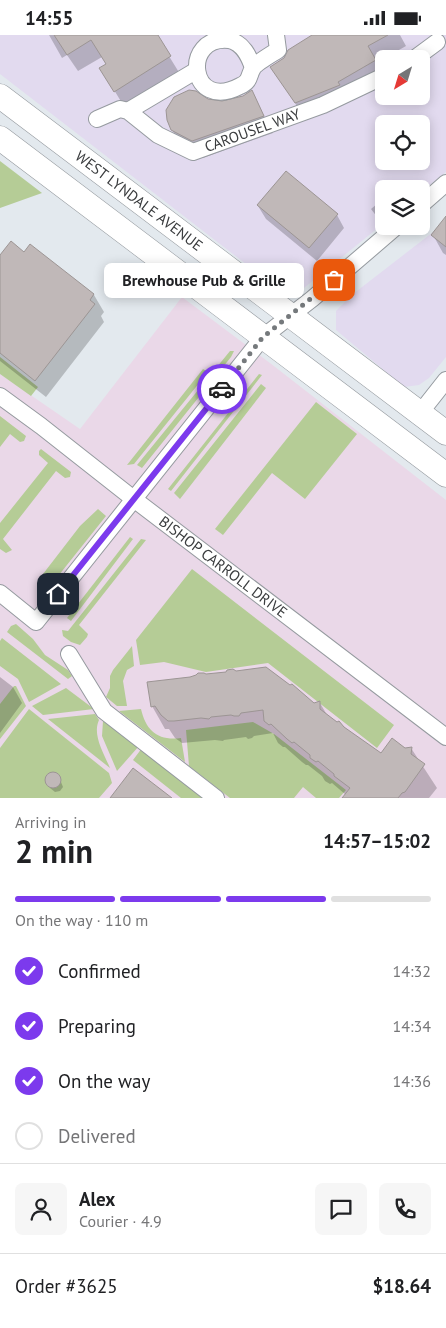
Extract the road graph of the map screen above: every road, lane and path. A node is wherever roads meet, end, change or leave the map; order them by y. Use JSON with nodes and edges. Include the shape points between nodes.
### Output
{"nodes":[{"id":1,"x":276,"y":35,"type":"edge"},
{"id":2,"x":438,"y":38,"type":"edge"},
{"id":3,"x":424,"y":50,"type":"edge"},
{"id":4,"x":253,"y":68,"type":"junction"},
{"id":5,"x":197,"y":70,"type":"junction"},
{"id":6,"x":375,"y":80,"type":"edge"},
{"id":7,"x":0,"y":96,"type":"edge"},
{"id":8,"x":128,"y":111,"type":"junction"},
{"id":9,"x":97,"y":119,"type":"dead end"},
{"id":10,"x":0,"y":138,"type":"edge"},
{"id":11,"x":446,"y":183,"type":"edge"},
{"id":12,"x":430,"y":197,"type":"edge"},
{"id":13,"x":386,"y":235,"type":"edge"},
{"id":14,"x":292,"y":315,"type":"junction"},
{"id":15,"x":263,"y":337,"type":"junction"},
{"id":16,"x":446,"y":380,"type":"edge"},
{"id":17,"x":0,"y":396,"type":"edge"},
{"id":18,"x":420,"y":413,"type":"junction"},
{"id":19,"x":446,"y":433,"type":"edge"},
{"id":20,"x":446,"y":475,"type":"edge"},
{"id":21,"x":134,"y":500,"type":"junction"},
{"id":22,"x":0,"y":593,"type":"edge"},
{"id":23,"x":69,"y":655,"type":"dead end"},
{"id":24,"x":446,"y":737,"type":"edge"},
{"id":25,"x":216,"y":798,"type":"edge"}],
"edges":[{"from":1,"to":4,"type":"street","via":[[278,50]]},
{"from":2,"to":3,"type":"street"},
{"from":4,"to":5,"type":"street","via":[[250,78],[242,85],[223,91],[210,89]]},
{"from":4,"to":5,"type":"street","via":[[247,54],[236,42],[217,39],[205,43],[200,50]]},
{"from":5,"to":8,"type":"street"},
{"from":6,"to":8,"type":"street","name":"CAROUSEL WAY","via":[[324,105],[193,152],[158,135]]},
{"from":7,"to":14,"type":"highway","name":"WEST LYNDALE AVENUE"},
{"from":8,"to":9,"type":"street","via":[[120,109]]},
{"from":10,"to":15,"type":"highway"},
{"from":11,"to":12,"type":"street"},
{"from":13,"to":14,"type":"street"},
{"from":14,"to":15,"type":"street"},
{"from":14,"to":18,"type":"highway","name":"WEST LYNDALE AVENUE"},
{"from":15,"to":20,"type":"highway"},
{"from":15,"to":21,"type":"street"},
{"from":16,"to":18,"type":"street"},
{"from":17,"to":21,"type":"street","name":"BISHOP CARROLL DRIVE"},
{"from":18,"to":19,"type":"highway","name":"WEST LYNDALE AVENUE"},
{"from":21,"to":22,"type":"street","via":[[36,622]]},
{"from":21,"to":24,"type":"street","name":"BISHOP CARROLL DRIVE"},
{"from":23,"to":25,"type":"street","via":[[104,711]]}]}
